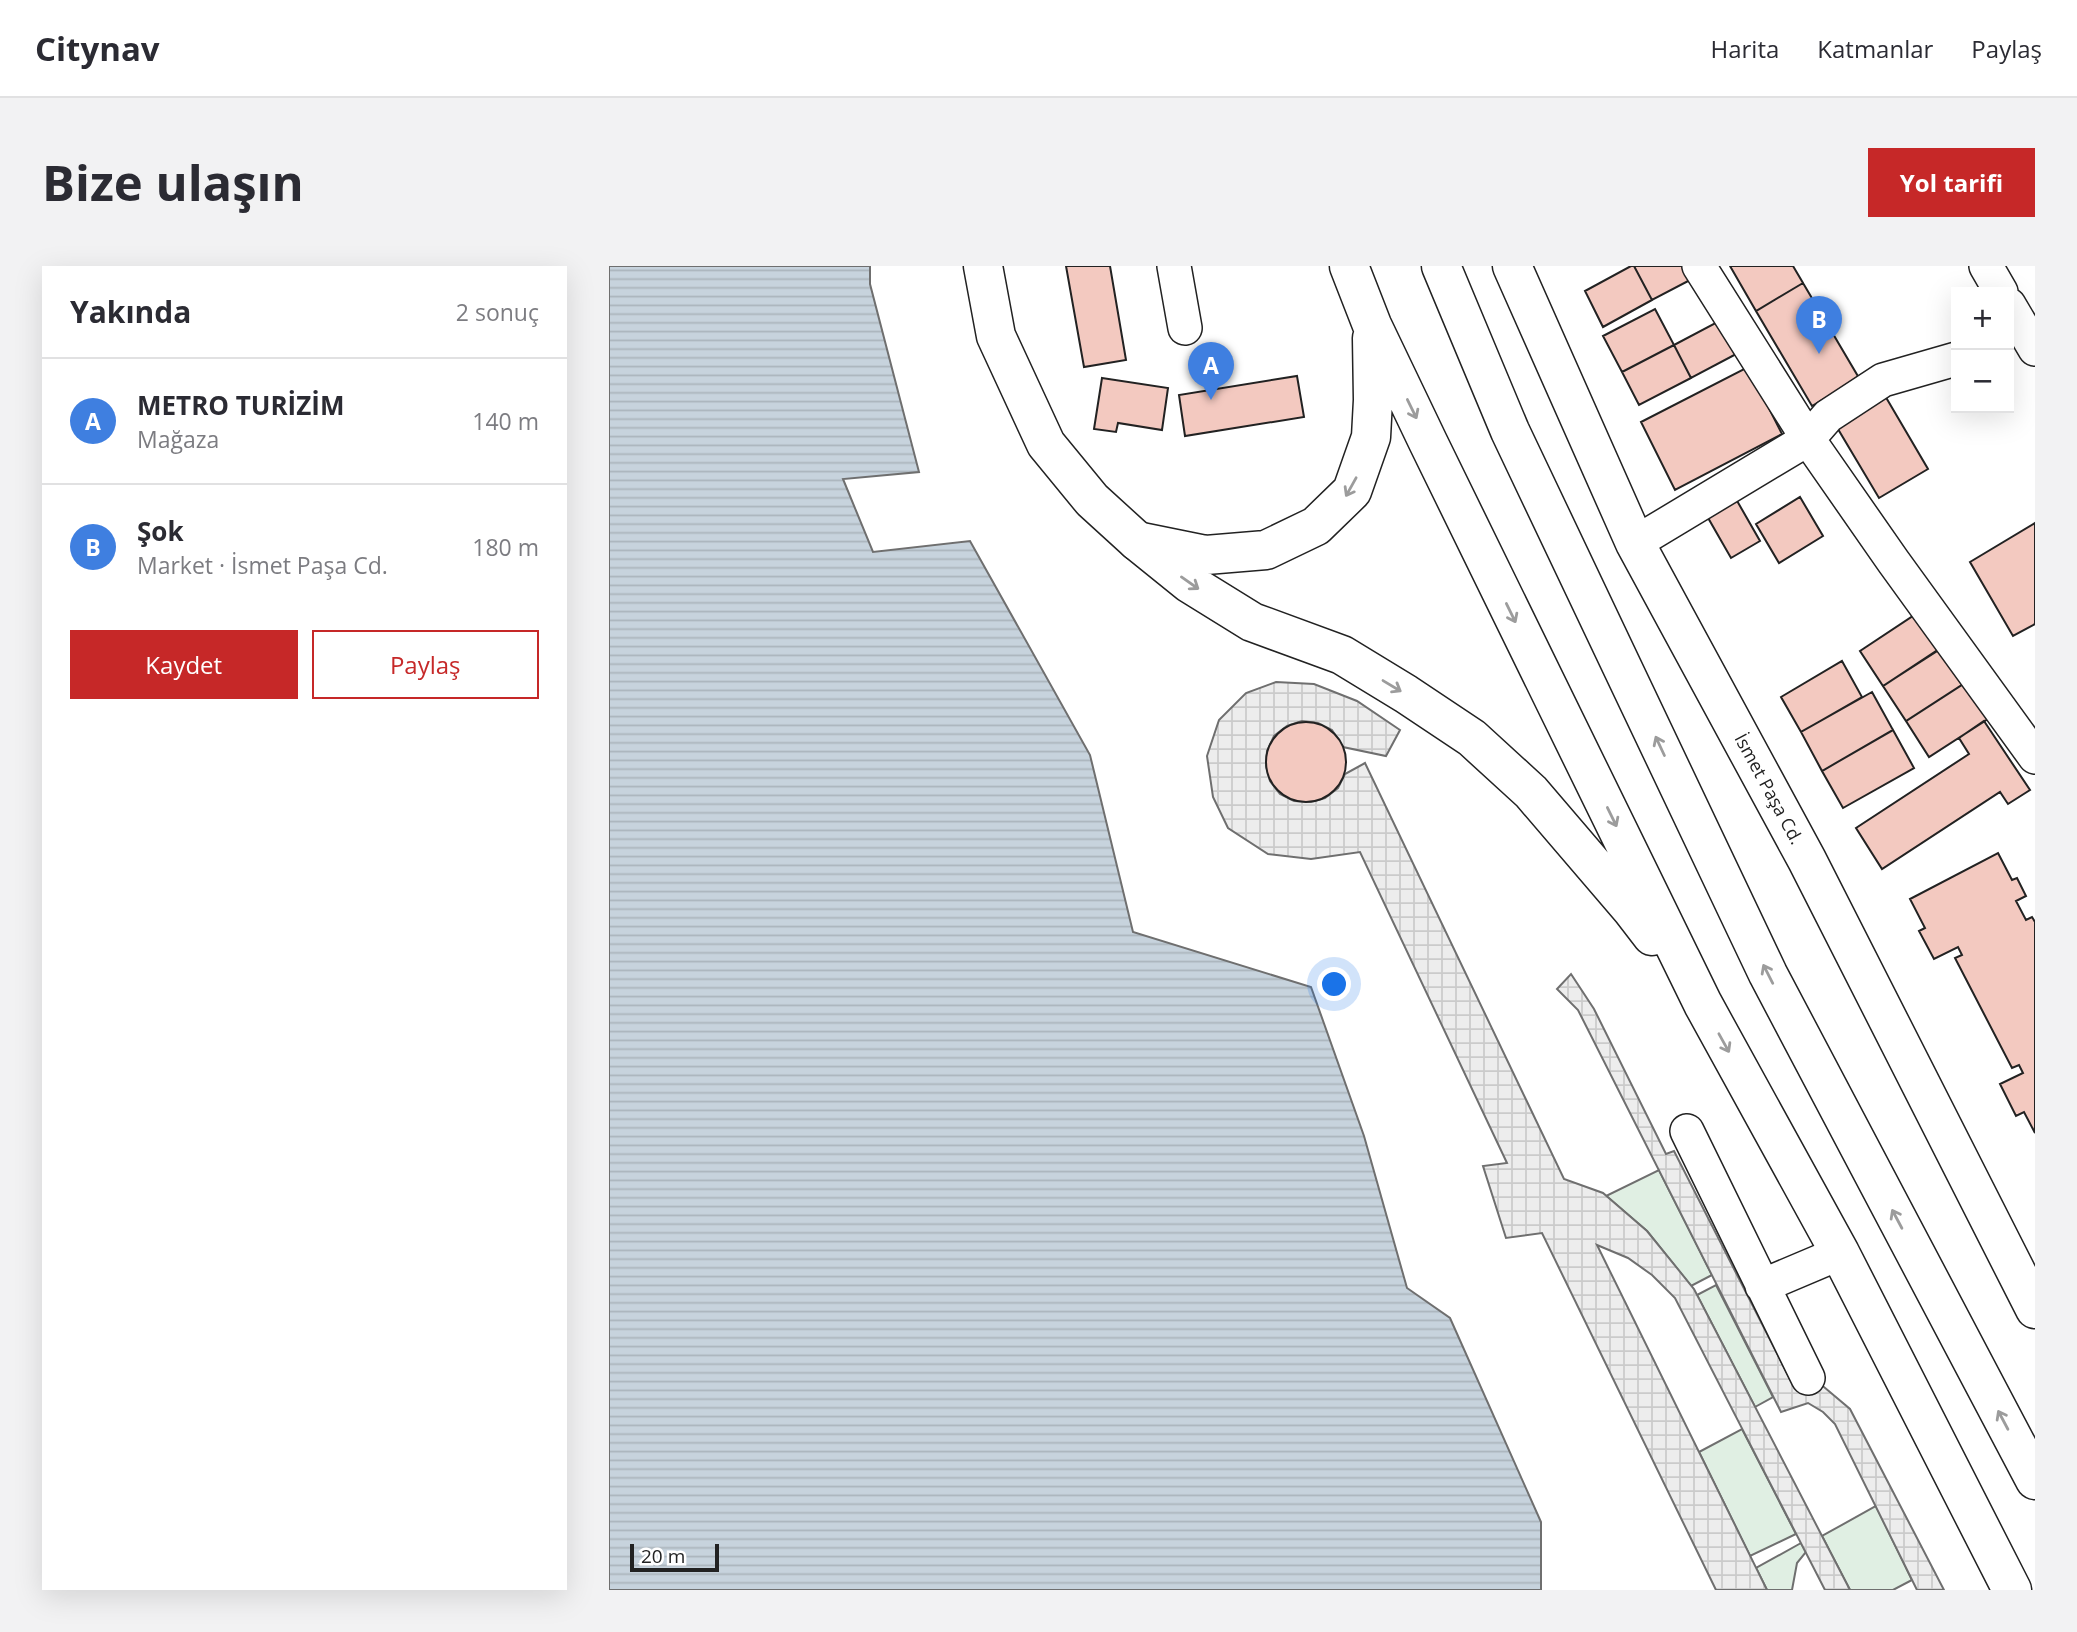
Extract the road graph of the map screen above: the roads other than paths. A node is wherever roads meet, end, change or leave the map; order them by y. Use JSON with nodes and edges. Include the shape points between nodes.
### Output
{"nodes":[{"id":1,"x":983,"y":266,"type":"edge"},
{"id":2,"x":1174,"y":266,"type":"edge"},
{"id":3,"x":1349,"y":266,"type":"edge"},
{"id":4,"x":1441,"y":266,"type":"edge"},
{"id":5,"x":1512,"y":266,"type":"edge"},
{"id":6,"x":1699,"y":266,"type":"edge"},
{"id":7,"x":1986,"y":266,"type":"edge"},
{"id":8,"x":1998,"y":287,"type":"edge"},
{"id":9,"x":2014,"y":315,"type":"edge"},
{"id":10,"x":1372,"y":325,"type":"junction"},
{"id":11,"x":1185,"y":328,"type":"dead end"},
{"id":12,"x":2027,"y":341,"type":"edge"},
{"id":13,"x":1951,"y":360,"type":"edge"},
{"id":14,"x":1808,"y":439,"type":"junction"},
{"id":15,"x":1137,"y":541,"type":"junction"},
{"id":16,"x":1635,"y":543,"type":"junction"},
{"id":17,"x":2035,"y":757,"type":"edge"},
{"id":18,"x":1703,"y":1004,"type":"junction"},
{"id":19,"x":1687,"y":1131,"type":"dead end"},
{"id":20,"x":1840,"y":1253,"type":"junction"},
{"id":21,"x":1762,"y":1286,"type":"junction"},
{"id":22,"x":2035,"y":1309,"type":"edge"},
{"id":23,"x":1808,"y":1378,"type":"dead end"},
{"id":24,"x":2035,"y":1480,"type":"edge"},
{"id":25,"x":2012,"y":1590,"type":"edge"}],
"edges":[{"from":1,"to":15,"type":"main road","via":[[996,336],[1046,444],[1092,500]]},
{"from":2,"to":11,"type":"street"},
{"from":3,"to":10,"type":"main road"},
{"from":24,"to":4,"type":"main road","one_way":true,"via":[[1768,974],[1510,431]]},
{"from":5,"to":16,"type":"main road","name":"İsmet Paşa Cd."},
{"from":6,"to":14,"type":"street"},
{"from":7,"to":8,"type":"street"},
{"from":9,"to":12,"type":"street"},
{"from":10,"to":15,"type":"main road","one_way":true,"via":[[1371,437],[1352,491],[1316,526],[1266,550],[1206,555]]},
{"from":10,"to":18,"type":"main road","one_way":true},
{"from":13,"to":14,"type":"street","via":[[1883,380],[1828,416]]},
{"from":14,"to":16,"type":"street"},
{"from":14,"to":17,"type":"street"},
{"from":15,"to":18,"type":"main road","one_way":true,"via":[[1189,583],[1252,622],[1342,655],[1472,738],[1531,792],[1632,910]]},
{"from":16,"to":22,"type":"main road","name":"İsmet Paşa Cd.","via":[[1807,860]]},
{"from":18,"to":20,"type":"main road","one_way":true},
{"from":19,"to":21,"type":"street"},
{"from":20,"to":21,"type":"street"},
{"from":20,"to":25,"type":"main road"},
{"from":21,"to":23,"type":"street"}]}
